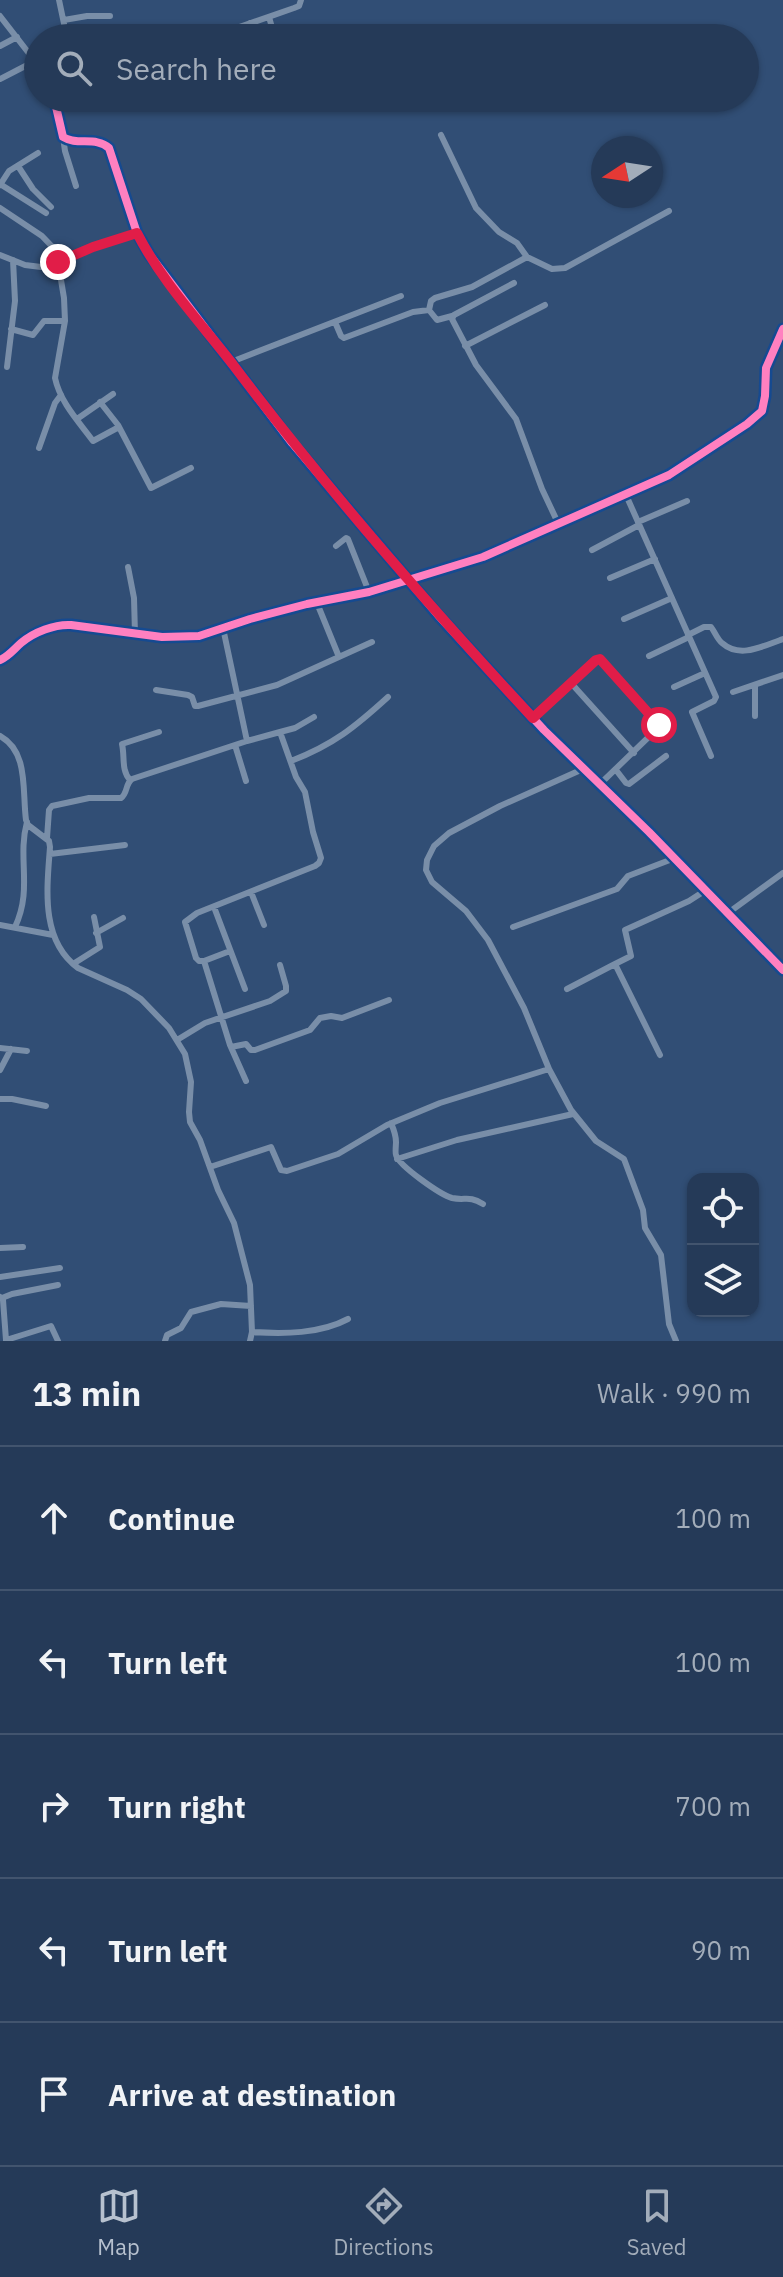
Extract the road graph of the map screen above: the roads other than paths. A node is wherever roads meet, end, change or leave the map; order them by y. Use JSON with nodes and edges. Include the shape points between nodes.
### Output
{"nodes":[{"id":1,"x":59,"y":0,"type":"edge"},
{"id":2,"x":301,"y":0,"type":"edge"},
{"id":3,"x":0,"y":16,"type":"edge"},
{"id":4,"x":110,"y":16,"type":"dead end"},
{"id":5,"x":269,"y":17,"type":"junction"},
{"id":6,"x":64,"y":20,"type":"junction"},
{"id":7,"x":250,"y":23,"type":"edge"},
{"id":8,"x":65,"y":24,"type":"edge"},
{"id":9,"x":271,"y":24,"type":"edge"},
{"id":10,"x":17,"y":37,"type":"junction"},
{"id":11,"x":0,"y":46,"type":"edge"},
{"id":12,"x":24,"y":47,"type":"edge"},
{"id":13,"x":24,"y":68,"type":"edge"},
{"id":14,"x":0,"y":79,"type":"edge"},
{"id":15,"x":57,"y":112,"type":"edge"},
{"id":16,"x":441,"y":135,"type":"dead end"},
{"id":17,"x":63,"y":137,"type":"junction"},
{"id":18,"x":38,"y":153,"type":"dead end"},
{"id":19,"x":18,"y":166,"type":"junction"},
{"id":20,"x":0,"y":184,"type":"edge"},
{"id":21,"x":76,"y":186,"type":"dead end"},
{"id":22,"x":0,"y":208,"type":"edge"},
{"id":23,"x":669,"y":211,"type":"dead end"},
{"id":24,"x":137,"y":233,"type":"junction"},
{"id":25,"x":0,"y":255,"type":"edge"},
{"id":26,"x":527,"y":257,"type":"junction"},
{"id":27,"x":13,"y":260,"type":"junction"},
{"id":28,"x":61,"y":261,"type":"junction"},
{"id":29,"x":514,"y":283,"type":"dead end"},
{"id":30,"x":401,"y":296,"type":"dead end"},
{"id":31,"x":545,"y":305,"type":"dead end"},
{"id":32,"x":429,"y":310,"type":"junction"},
{"id":33,"x":452,"y":316,"type":"junction"},
{"id":34,"x":65,"y":321,"type":"junction"},
{"id":35,"x":335,"y":322,"type":"junction"},
{"id":36,"x":11,"y":329,"type":"junction"},
{"id":37,"x":783,"y":329,"type":"edge"},
{"id":38,"x":0,"y":345,"type":"edge"},
{"id":39,"x":9,"y":345,"type":"junction"},
{"id":40,"x":465,"y":346,"type":"junction"},
{"id":41,"x":231,"y":362,"type":"junction"},
{"id":42,"x":7,"y":367,"type":"dead end"},
{"id":43,"x":113,"y":394,"type":"dead end"},
{"id":44,"x":61,"y":395,"type":"junction"},
{"id":45,"x":100,"y":402,"type":"junction"},
{"id":46,"x":77,"y":419,"type":"junction"},
{"id":47,"x":119,"y":427,"type":"junction"},
{"id":48,"x":39,"y":448,"type":"dead end"},
{"id":49,"x":191,"y":468,"type":"dead end"},
{"id":50,"x":626,"y":495,"type":"junction"},
{"id":51,"x":687,"y":501,"type":"dead end"},
{"id":52,"x":558,"y":523,"type":"junction"},
{"id":53,"x":639,"y":523,"type":"junction"},
{"id":54,"x":336,"y":546,"type":"dead end"},
{"id":55,"x":592,"y":550,"type":"dead end"},
{"id":56,"x":655,"y":559,"type":"junction"},
{"id":57,"x":128,"y":567,"type":"dead end"},
{"id":58,"x":610,"y":578,"type":"dead end"},
{"id":59,"x":408,"y":580,"type":"junction"},
{"id":60,"x":369,"y":592,"type":"junction"},
{"id":61,"x":672,"y":598,"type":"junction"},
{"id":62,"x":317,"y":603,"type":"junction"},
{"id":63,"x":624,"y":619,"type":"dead end"},
{"id":64,"x":223,"y":628,"type":"junction"},
{"id":65,"x":135,"y":634,"type":"junction"},
{"id":66,"x":688,"y":636,"type":"junction"},
{"id":67,"x":783,"y":639,"type":"edge"},
{"id":68,"x":372,"y":642,"type":"dead end"},
{"id":69,"x":649,"y":656,"type":"dead end"},
{"id":70,"x":339,"y":657,"type":"junction"},
{"id":71,"x":2,"y":659,"type":"edge"},
{"id":72,"x":705,"y":673,"type":"junction"},
{"id":73,"x":783,"y":675,"type":"edge"},
{"id":74,"x":571,"y":683,"type":"junction"},
{"id":75,"x":755,"y":685,"type":"junction"},
{"id":76,"x":674,"y":687,"type":"dead end"},
{"id":77,"x":156,"y":690,"type":"dead end"},
{"id":78,"x":733,"y":692,"type":"dead end"},
{"id":79,"x":237,"y":696,"type":"junction"},
{"id":80,"x":388,"y":697,"type":"dead end"},
{"id":81,"x":755,"y":716,"type":"dead end"},
{"id":82,"x":314,"y":717,"type":"dead end"},
{"id":83,"x":533,"y":718,"type":"junction"},
{"id":84,"x":159,"y":732,"type":"dead end"},
{"id":85,"x":280,"y":732,"type":"junction"},
{"id":86,"x":0,"y":736,"type":"edge"},
{"id":87,"x":247,"y":741,"type":"junction"},
{"id":88,"x":235,"y":745,"type":"junction"},
{"id":89,"x":634,"y":753,"type":"junction"},
{"id":90,"x":666,"y":756,"type":"dead end"},
{"id":91,"x":711,"y":756,"type":"dead end"},
{"id":92,"x":291,"y":761,"type":"junction"},
{"id":93,"x":583,"y":769,"type":"junction"},
{"id":94,"x":616,"y":770,"type":"junction"},
{"id":95,"x":130,"y":780,"type":"junction"},
{"id":96,"x":246,"y":781,"type":"dead end"},
{"id":97,"x":599,"y":785,"type":"junction"},
{"id":98,"x":27,"y":822,"type":"junction"},
{"id":99,"x":47,"y":838,"type":"junction"},
{"id":100,"x":125,"y":845,"type":"dead end"},
{"id":101,"x":50,"y":854,"type":"junction"},
{"id":102,"x":675,"y":858,"type":"junction"},
{"id":103,"x":783,"y":873,"type":"edge"},
{"id":104,"x":706,"y":890,"type":"junction"},
{"id":105,"x":251,"y":892,"type":"junction"},
{"id":106,"x":214,"y":907,"type":"junction"},
{"id":107,"x":728,"y":913,"type":"junction"},
{"id":108,"x":94,"y":917,"type":"dead end"},
{"id":109,"x":123,"y":918,"type":"dead end"},
{"id":110,"x":0,"y":925,"type":"edge"},
{"id":111,"x":264,"y":925,"type":"dead end"},
{"id":112,"x":15,"y":927,"type":"junction"},
{"id":113,"x":513,"y":927,"type":"dead end"},
{"id":114,"x":96,"y":933,"type":"junction"},
{"id":115,"x":53,"y":935,"type":"junction"},
{"id":116,"x":230,"y":951,"type":"junction"},
{"id":117,"x":204,"y":961,"type":"junction"},
{"id":118,"x":73,"y":964,"type":"junction"},
{"id":119,"x":615,"y":964,"type":"junction"},
{"id":120,"x":280,"y":965,"type":"dead end"},
{"id":121,"x":783,"y":970,"type":"edge"},
{"id":122,"x":245,"y":989,"type":"dead end"},
{"id":123,"x":567,"y":989,"type":"dead end"},
{"id":124,"x":389,"y":1000,"type":"dead end"},
{"id":125,"x":221,"y":1017,"type":"junction"},
{"id":126,"x":177,"y":1040,"type":"junction"},
{"id":127,"x":231,"y":1047,"type":"junction"},
{"id":128,"x":0,"y":1048,"type":"edge"},
{"id":129,"x":11,"y":1049,"type":"junction"},
{"id":130,"x":27,"y":1051,"type":"dead end"},
{"id":131,"x":660,"y":1055,"type":"dead end"},
{"id":132,"x":549,"y":1069,"type":"junction"},
{"id":133,"x":0,"y":1070,"type":"edge"},
{"id":134,"x":246,"y":1081,"type":"dead end"},
{"id":135,"x":6,"y":1099,"type":"edge"},
{"id":136,"x":46,"y":1106,"type":"dead end"},
{"id":137,"x":573,"y":1114,"type":"junction"},
{"id":138,"x":389,"y":1124,"type":"junction"},
{"id":139,"x":397,"y":1159,"type":"junction"},
{"id":140,"x":210,"y":1167,"type":"junction"},
{"id":141,"x":483,"y":1204,"type":"dead end"},
{"id":142,"x":23,"y":1247,"type":"dead end"},
{"id":143,"x":0,"y":1248,"type":"edge"},
{"id":144,"x":60,"y":1268,"type":"dead end"},
{"id":145,"x":0,"y":1277,"type":"edge"},
{"id":146,"x":58,"y":1285,"type":"dead end"},
{"id":147,"x":1,"y":1297,"type":"edge"},
{"id":148,"x":251,"y":1306,"type":"junction"},
{"id":149,"x":348,"y":1319,"type":"dead end"},
{"id":150,"x":252,"y":1332,"type":"junction"},
{"id":151,"x":58,"y":1341,"type":"edge"},
{"id":152,"x":165,"y":1341,"type":"edge"},
{"id":153,"x":250,"y":1341,"type":"edge"},
{"id":154,"x":676,"y":1341,"type":"edge"}],
"edges":[{"from":1,"to":6,"type":"street"},
{"from":2,"to":5,"type":"street","via":[[299,6]]},
{"from":3,"to":10,"type":"street"},
{"from":4,"to":6,"type":"street"},
{"from":5,"to":7,"type":"street"},
{"from":5,"to":9,"type":"street"},
{"from":6,"to":8,"type":"street"},
{"from":10,"to":11,"type":"street"},
{"from":10,"to":12,"type":"street"},
{"from":13,"to":14,"type":"street"},
{"from":15,"to":17,"type":"street"},
{"from":16,"to":26,"type":"street","via":[[476,208]]},
{"from":17,"to":21,"type":"street"},
{"from":17,"to":24,"type":"street","via":[[109,148]]},
{"from":18,"to":19,"type":"street"},
{"from":19,"to":20,"type":"street"},
{"from":19,"to":20,"type":"street","via":[[49,210]]},
{"from":22,"to":28,"type":"street","via":[[42,236]]},
{"from":23,"to":26,"type":"street","via":[[565,268],[552,269]]},
{"from":24,"to":28,"type":"street"},
{"from":24,"to":41,"type":"street"},
{"from":25,"to":27,"type":"street"},
{"from":26,"to":32,"type":"street","via":[[472,287],[435,298]]},
{"from":27,"to":28,"type":"street","via":[[33,267]]},
{"from":27,"to":36,"type":"street"},
{"from":28,"to":34,"type":"street"},
{"from":29,"to":33,"type":"street"},
{"from":30,"to":35,"type":"street"},
{"from":31,"to":40,"type":"street"},
{"from":32,"to":33,"type":"street","via":[[437,320]]},
{"from":32,"to":35,"type":"street","via":[[344,338]]},
{"from":33,"to":40,"type":"street"},
{"from":34,"to":36,"type":"street","via":[[44,321],[33,335]]},
{"from":34,"to":44,"type":"street","via":[[55,378]]},
{"from":35,"to":41,"type":"street"},
{"from":36,"to":39,"type":"street"},
{"from":37,"to":50,"type":"street","via":[[766,368],[758,415],[669,475]]},
{"from":38,"to":39,"type":"street"},
{"from":39,"to":42,"type":"street"},
{"from":40,"to":52,"type":"street","via":[[516,419]]},
{"from":41,"to":59,"type":"street"},
{"from":43,"to":45,"type":"street"},
{"from":44,"to":46,"type":"street"},
{"from":44,"to":48,"type":"street"},
{"from":45,"to":46,"type":"street"},
{"from":45,"to":47,"type":"street"},
{"from":46,"to":47,"type":"street","via":[[93,441]]},
{"from":47,"to":49,"type":"street","via":[[151,488]]},
{"from":50,"to":52,"type":"street"},
{"from":50,"to":53,"type":"street"},
{"from":51,"to":53,"type":"street"},
{"from":52,"to":59,"type":"street","via":[[483,557]]},
{"from":53,"to":55,"type":"street"},
{"from":53,"to":56,"type":"street"},
{"from":54,"to":60,"type":"street","via":[[348,539]]},
{"from":56,"to":58,"type":"street"},
{"from":56,"to":61,"type":"street"},
{"from":57,"to":65,"type":"street"},
{"from":59,"to":60,"type":"street"},
{"from":59,"to":83,"type":"street"},
{"from":60,"to":62,"type":"street"},
{"from":61,"to":63,"type":"street"},
{"from":61,"to":66,"type":"street"},
{"from":62,"to":64,"type":"street"},
{"from":62,"to":70,"type":"street"},
{"from":64,"to":65,"type":"street","via":[[190,637]]},
{"from":64,"to":79,"type":"street"},
{"from":65,"to":71,"type":"street","via":[[58,626],[26,639]]},
{"from":66,"to":67,"type":"street","via":[[711,627],[723,644],[744,651]]},
{"from":66,"to":69,"type":"street"},
{"from":66,"to":72,"type":"street"},
{"from":68,"to":70,"type":"street"},
{"from":70,"to":79,"type":"street","via":[[277,685]]},
{"from":72,"to":76,"type":"street"},
{"from":72,"to":91,"type":"street","via":[[716,700],[692,712]]},
{"from":73,"to":75,"type":"street"},
{"from":74,"to":83,"type":"street"},
{"from":74,"to":89,"type":"street"},
{"from":74,"to":89,"type":"street","via":[[598,659],[612,670],[659,725]]},
{"from":75,"to":78,"type":"street"},
{"from":75,"to":81,"type":"street"},
{"from":77,"to":79,"type":"street","via":[[190,696],[196,706]]},
{"from":79,"to":87,"type":"street"},
{"from":80,"to":92,"type":"street","via":[[341,737]]},
{"from":82,"to":85,"type":"street"},
{"from":83,"to":93,"type":"street"},
{"from":84,"to":95,"type":"street","via":[[122,744]]},
{"from":85,"to":87,"type":"street"},
{"from":85,"to":92,"type":"street"},
{"from":86,"to":98,"type":"street","via":[[12,744],[20,761]]},
{"from":87,"to":88,"type":"street"},
{"from":88,"to":95,"type":"street"},
{"from":88,"to":96,"type":"street"},
{"from":89,"to":94,"type":"street"},
{"from":90,"to":94,"type":"street","via":[[629,784]]},
{"from":92,"to":105,"type":"street","via":[[306,796],[321,861]]},
{"from":93,"to":97,"type":"street"},
{"from":93,"to":132,"type":"street","via":[[449,833],[427,860],[432,882],[466,911],[488,940]]},
{"from":94,"to":97,"type":"street"},
{"from":95,"to":99,"type":"street","via":[[121,798],[52,806]]},
{"from":97,"to":102,"type":"street"},
{"from":98,"to":99,"type":"street"},
{"from":98,"to":112,"type":"street","via":[[25,894]]},
{"from":99,"to":101,"type":"street"},
{"from":100,"to":101,"type":"street"},
{"from":101,"to":115,"type":"street"},
{"from":102,"to":104,"type":"street"},
{"from":102,"to":113,"type":"street","via":[[628,876],[617,889]]},
{"from":103,"to":107,"type":"street"},
{"from":104,"to":107,"type":"street"},
{"from":104,"to":119,"type":"street","via":[[625,930],[631,956]]},
{"from":105,"to":106,"type":"street"},
{"from":105,"to":111,"type":"street"},
{"from":106,"to":116,"type":"street"},
{"from":106,"to":117,"type":"street","via":[[185,922],[197,960]]},
{"from":107,"to":121,"type":"street"},
{"from":108,"to":114,"type":"street"},
{"from":109,"to":114,"type":"street"},
{"from":110,"to":112,"type":"street"},
{"from":112,"to":115,"type":"street"},
{"from":114,"to":118,"type":"street","via":[[99,948]]},
{"from":115,"to":118,"type":"street"},
{"from":116,"to":117,"type":"street"},
{"from":116,"to":122,"type":"street"},
{"from":117,"to":125,"type":"street"},
{"from":118,"to":126,"type":"street","via":[[141,999]]},
{"from":119,"to":123,"type":"street"},
{"from":119,"to":131,"type":"street"},
{"from":120,"to":125,"type":"street","via":[[286,991]]},
{"from":124,"to":127,"type":"street","via":[[342,1018],[320,1018],[310,1030],[255,1050],[246,1044]]},
{"from":125,"to":126,"type":"street"},
{"from":125,"to":127,"type":"street"},
{"from":126,"to":140,"type":"street","via":[[189,1067],[190,1122]]},
{"from":127,"to":134,"type":"street"},
{"from":128,"to":129,"type":"street"},
{"from":129,"to":130,"type":"street"},
{"from":129,"to":133,"type":"street"},
{"from":132,"to":137,"type":"street"},
{"from":132,"to":138,"type":"street"},
{"from":135,"to":136,"type":"street"},
{"from":137,"to":139,"type":"street"},
{"from":137,"to":154,"type":"street","via":[[596,1141],[627,1164],[645,1228],[664,1265],[669,1324]]},
{"from":138,"to":139,"type":"street"},
{"from":138,"to":140,"type":"street","via":[[338,1154],[284,1171],[269,1146]]},
{"from":139,"to":141,"type":"street","via":[[445,1194]]},
{"from":140,"to":148,"type":"street","via":[[234,1223]]},
{"from":142,"to":143,"type":"street"},
{"from":144,"to":145,"type":"street"},
{"from":146,"to":147,"type":"street"},
{"from":147,"to":151,"type":"street","via":[[6,1340],[51,1326]]},
{"from":148,"to":150,"type":"street"},
{"from":148,"to":152,"type":"street","via":[[221,1304],[191,1312]]},
{"from":149,"to":150,"type":"street","via":[[308,1330]]},
{"from":150,"to":153,"type":"street"}]}
